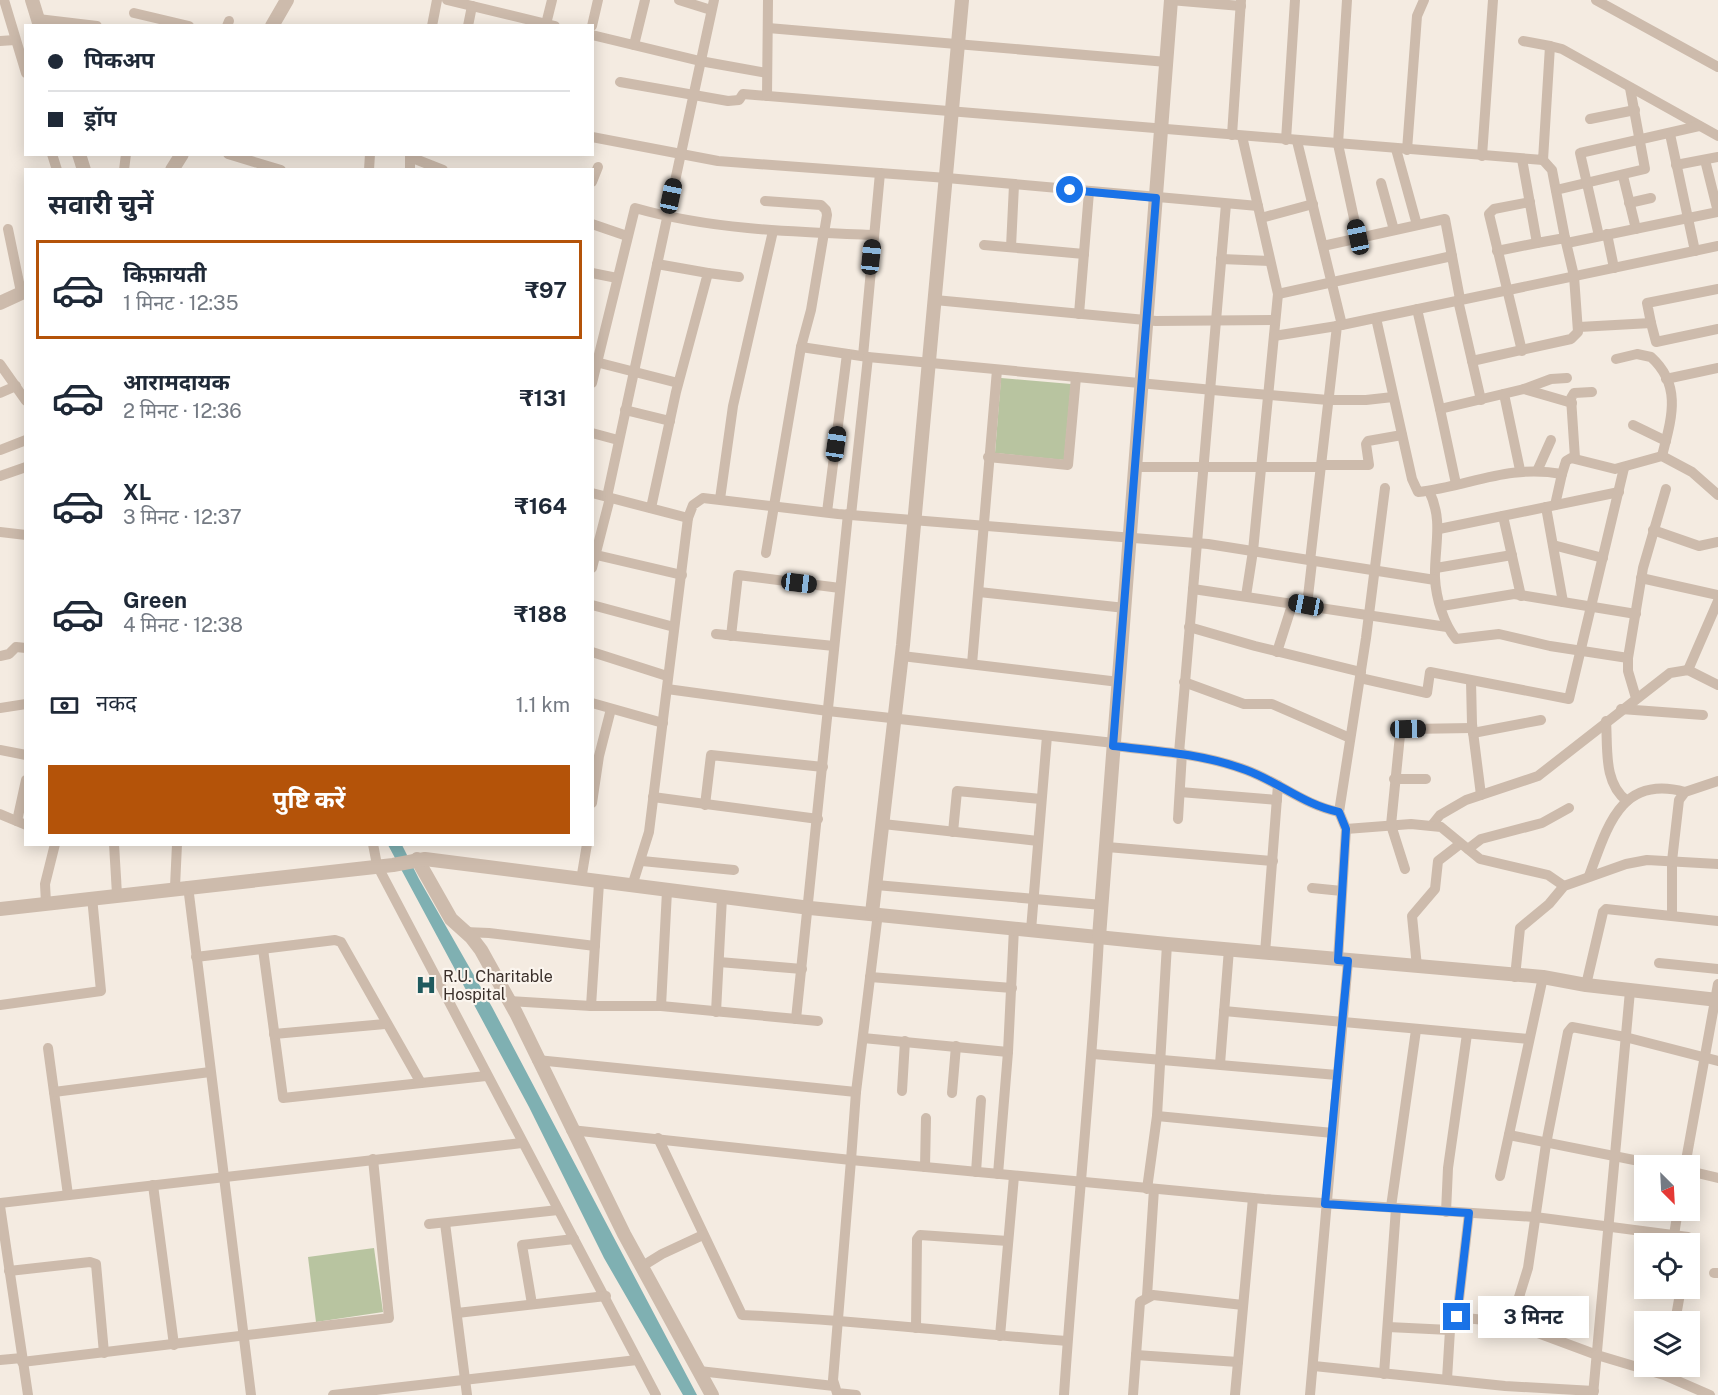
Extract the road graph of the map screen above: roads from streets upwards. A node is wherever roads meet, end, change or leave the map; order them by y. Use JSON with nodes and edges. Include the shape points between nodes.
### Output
{"nodes":[{"id":1,"x":4,"y":0,"type":"edge"},
{"id":2,"x":32,"y":0,"type":"edge"},
{"id":3,"x":287,"y":0,"type":"edge"},
{"id":4,"x":437,"y":0,"type":"edge"},
{"id":5,"x":447,"y":0,"type":"edge"},
{"id":6,"x":552,"y":0,"type":"edge"},
{"id":7,"x":598,"y":0,"type":"edge"},
{"id":8,"x":645,"y":0,"type":"edge"},
{"id":9,"x":679,"y":0,"type":"edge"},
{"id":10,"x":768,"y":0,"type":"edge"},
{"id":11,"x":962,"y":0,"type":"edge"},
{"id":12,"x":1171,"y":0,"type":"edge"},
{"id":13,"x":1295,"y":0,"type":"edge"},
{"id":14,"x":1347,"y":0,"type":"edge"},
{"id":15,"x":1424,"y":0,"type":"edge"},
{"id":16,"x":1493,"y":0,"type":"edge"},
{"id":17,"x":1596,"y":0,"type":"edge"},
{"id":18,"x":1241,"y":3,"type":"edge"},
{"id":19,"x":712,"y":5,"type":"edge"},
{"id":20,"x":472,"y":6,"type":"junction"},
{"id":21,"x":134,"y":13,"type":"dead end"},
{"id":22,"x":39,"y":22,"type":"edge"},
{"id":23,"x":68,"y":24,"type":"edge"},
{"id":24,"x":181,"y":24,"type":"edge"},
{"id":25,"x":273,"y":24,"type":"edge"},
{"id":26,"x":432,"y":24,"type":"edge"},
{"id":27,"x":468,"y":24,"type":"edge"},
{"id":28,"x":546,"y":24,"type":"edge"},
{"id":29,"x":550,"y":24,"type":"edge"},
{"id":30,"x":592,"y":24,"type":"edge"},
{"id":31,"x":768,"y":28,"type":"junction"},
{"id":32,"x":594,"y":35,"type":"edge"},
{"id":33,"x":15,"y":40,"type":"junction"},
{"id":34,"x":0,"y":41,"type":"edge"},
{"id":35,"x":1523,"y":41,"type":"dead end"},
{"id":36,"x":958,"y":43,"type":"junction"},
{"id":37,"x":634,"y":45,"type":"junction"},
{"id":38,"x":1550,"y":46,"type":"junction"},
{"id":39,"x":700,"y":61,"type":"junction"},
{"id":40,"x":1167,"y":62,"type":"junction"},
{"id":41,"x":24,"y":67,"type":"edge"},
{"id":42,"x":1718,"y":67,"type":"edge"},
{"id":43,"x":767,"y":73,"type":"junction"},
{"id":44,"x":620,"y":82,"type":"dead end"},
{"id":45,"x":1630,"y":88,"type":"junction"},
{"id":46,"x":693,"y":94,"type":"junction"},
{"id":47,"x":767,"y":96,"type":"junction"},
{"id":48,"x":1635,"y":110,"type":"junction"},
{"id":49,"x":952,"y":111,"type":"junction"},
{"id":50,"x":1590,"y":119,"type":"dead end"},
{"id":51,"x":1699,"y":126,"type":"junction"},
{"id":52,"x":1162,"y":130,"type":"junction"},
{"id":53,"x":1670,"y":134,"type":"junction"},
{"id":54,"x":1237,"y":136,"type":"junction"},
{"id":55,"x":1718,"y":136,"type":"edge"},
{"id":56,"x":594,"y":137,"type":"edge"},
{"id":57,"x":1292,"y":140,"type":"junction"},
{"id":58,"x":1640,"y":140,"type":"junction"},
{"id":59,"x":1338,"y":144,"type":"junction"},
{"id":60,"x":1396,"y":149,"type":"junction"},
{"id":61,"x":1407,"y":150,"type":"junction"},
{"id":62,"x":680,"y":155,"type":"junction"},
{"id":63,"x":235,"y":156,"type":"edge"},
{"id":64,"x":410,"y":156,"type":"edge"},
{"id":65,"x":1482,"y":156,"type":"junction"},
{"id":66,"x":1718,"y":157,"type":"edge"},
{"id":67,"x":1522,"y":159,"type":"junction"},
{"id":68,"x":1543,"y":160,"type":"junction"},
{"id":69,"x":1705,"y":160,"type":"junction"},
{"id":70,"x":1676,"y":165,"type":"junction"},
{"id":71,"x":598,"y":166,"type":"dead end"},
{"id":72,"x":274,"y":168,"type":"edge"},
{"id":73,"x":438,"y":168,"type":"edge"},
{"id":74,"x":880,"y":173,"type":"junction"},
{"id":75,"x":1623,"y":176,"type":"junction"},
{"id":76,"x":594,"y":177,"type":"edge"},
{"id":77,"x":946,"y":178,"type":"junction"},
{"id":78,"x":1714,"y":182,"type":"edge"},
{"id":79,"x":1382,"y":183,"type":"dead end"},
{"id":80,"x":1587,"y":183,"type":"junction"},
{"id":81,"x":1014,"y":185,"type":"junction"},
{"id":82,"x":1556,"y":190,"type":"junction"},
{"id":83,"x":1089,"y":192,"type":"junction"},
{"id":84,"x":1156,"y":198,"type":"junction"},
{"id":85,"x":1652,"y":198,"type":"dead end"},
{"id":86,"x":765,"y":201,"type":"dead end"},
{"id":87,"x":1530,"y":202,"type":"junction"},
{"id":88,"x":1629,"y":203,"type":"junction"},
{"id":89,"x":1226,"y":204,"type":"junction"},
{"id":90,"x":1313,"y":204,"type":"junction"},
{"id":91,"x":1258,"y":206,"type":"junction"},
{"id":92,"x":667,"y":217,"type":"junction"},
{"id":93,"x":1261,"y":218,"type":"junction"},
{"id":94,"x":1687,"y":218,"type":"junction"},
{"id":95,"x":594,"y":225,"type":"edge"},
{"id":96,"x":1417,"y":225,"type":"junction"},
{"id":97,"x":1636,"y":228,"type":"junction"},
{"id":98,"x":8,"y":230,"type":"dead end"},
{"id":99,"x":1394,"y":230,"type":"junction"},
{"id":100,"x":773,"y":231,"type":"junction"},
{"id":101,"x":824,"y":233,"type":"junction"},
{"id":102,"x":874,"y":235,"type":"junction"},
{"id":103,"x":1603,"y":235,"type":"junction"},
{"id":104,"x":627,"y":236,"type":"junction"},
{"id":105,"x":1358,"y":237,"type":"junction"},
{"id":106,"x":1566,"y":240,"type":"junction"},
{"id":107,"x":1537,"y":243,"type":"junction"},
{"id":108,"x":984,"y":245,"type":"dead end"},
{"id":109,"x":1323,"y":246,"type":"junction"},
{"id":110,"x":1718,"y":246,"type":"edge"},
{"id":111,"x":1011,"y":247,"type":"junction"},
{"id":112,"x":1497,"y":251,"type":"junction"},
{"id":113,"x":1695,"y":251,"type":"junction"},
{"id":114,"x":1084,"y":254,"type":"junction"},
{"id":115,"x":1452,"y":256,"type":"junction"},
{"id":116,"x":1221,"y":259,"type":"junction"},
{"id":117,"x":1270,"y":261,"type":"junction"},
{"id":118,"x":657,"y":264,"type":"junction"},
{"id":119,"x":1614,"y":268,"type":"junction"},
{"id":120,"x":594,"y":273,"type":"edge"},
{"id":121,"x":708,"y":273,"type":"junction"},
{"id":122,"x":1574,"y":276,"type":"junction"},
{"id":123,"x":617,"y":278,"type":"junction"},
{"id":124,"x":739,"y":278,"type":"dead end"},
{"id":125,"x":1332,"y":283,"type":"junction"},
{"id":126,"x":1718,"y":289,"type":"edge"},
{"id":127,"x":1506,"y":290,"type":"junction"},
{"id":128,"x":23,"y":292,"type":"edge"},
{"id":129,"x":1278,"y":294,"type":"junction"},
{"id":130,"x":935,"y":300,"type":"junction"},
{"id":131,"x":1459,"y":300,"type":"junction"},
{"id":132,"x":0,"y":303,"type":"edge"},
{"id":133,"x":1417,"y":309,"type":"junction"},
{"id":134,"x":1079,"y":314,"type":"junction"},
{"id":135,"x":1376,"y":318,"type":"junction"},
{"id":136,"x":1147,"y":320,"type":"junction"},
{"id":137,"x":1275,"y":320,"type":"junction"},
{"id":138,"x":1216,"y":321,"type":"junction"},
{"id":139,"x":1651,"y":323,"type":"junction"},
{"id":140,"x":1340,"y":325,"type":"junction"},
{"id":141,"x":1579,"y":327,"type":"junction"},
{"id":142,"x":1718,"y":329,"type":"edge"},
{"id":143,"x":1274,"y":336,"type":"junction"},
{"id":144,"x":1656,"y":342,"type":"junction"},
{"id":145,"x":801,"y":347,"type":"junction"},
{"id":146,"x":1522,"y":351,"type":"junction"},
{"id":147,"x":847,"y":354,"type":"junction"},
{"id":148,"x":866,"y":356,"type":"junction"},
{"id":149,"x":1616,"y":358,"type":"dead end"},
{"id":150,"x":1472,"y":361,"type":"junction"},
{"id":151,"x":1655,"y":361,"type":"junction"},
{"id":152,"x":595,"y":362,"type":"edge"},
{"id":153,"x":929,"y":363,"type":"junction"},
{"id":154,"x":0,"y":364,"type":"edge"},
{"id":155,"x":997,"y":370,"type":"junction"},
{"id":156,"x":1716,"y":370,"type":"edge"},
{"id":157,"x":633,"y":372,"type":"junction"},
{"id":158,"x":1076,"y":377,"type":"junction"},
{"id":159,"x":1567,"y":378,"type":"dead end"},
{"id":160,"x":1666,"y":379,"type":"junction"},
{"id":161,"x":1142,"y":382,"type":"junction"},
{"id":162,"x":678,"y":383,"type":"junction"},
{"id":163,"x":16,"y":386,"type":"junction"},
{"id":164,"x":1524,"y":389,"type":"junction"},
{"id":165,"x":1210,"y":390,"type":"junction"},
{"id":166,"x":1592,"y":392,"type":"dead end"},
{"id":167,"x":0,"y":393,"type":"edge"},
{"id":168,"x":1504,"y":394,"type":"junction"},
{"id":169,"x":1268,"y":395,"type":"junction"},
{"id":170,"x":1393,"y":397,"type":"junction"},
{"id":171,"x":24,"y":398,"type":"edge"},
{"id":172,"x":1328,"y":400,"type":"junction"},
{"id":173,"x":1481,"y":400,"type":"junction"},
{"id":174,"x":1572,"y":403,"type":"junction"},
{"id":175,"x":1440,"y":409,"type":"junction"},
{"id":176,"x":625,"y":410,"type":"junction"},
{"id":177,"x":670,"y":421,"type":"junction"},
{"id":178,"x":1633,"y":425,"type":"dead end"},
{"id":179,"x":594,"y":434,"type":"edge"},
{"id":180,"x":1402,"y":435,"type":"junction"},
{"id":181,"x":618,"y":440,"type":"junction"},
{"id":182,"x":1551,"y":440,"type":"dead end"},
{"id":183,"x":24,"y":441,"type":"edge"},
{"id":184,"x":1666,"y":441,"type":"junction"},
{"id":185,"x":0,"y":450,"type":"edge"},
{"id":186,"x":1662,"y":456,"type":"junction"},
{"id":187,"x":988,"y":457,"type":"junction"},
{"id":188,"x":1575,"y":458,"type":"junction"},
{"id":189,"x":1203,"y":466,"type":"junction"},
{"id":190,"x":1261,"y":466,"type":"junction"},
{"id":191,"x":1321,"y":466,"type":"junction"},
{"id":192,"x":1136,"y":467,"type":"junction"},
{"id":193,"x":24,"y":468,"type":"edge"},
{"id":194,"x":1624,"y":468,"type":"junction"},
{"id":195,"x":1538,"y":469,"type":"junction"},
{"id":196,"x":1520,"y":470,"type":"junction"},
{"id":197,"x":1562,"y":474,"type":"junction"},
{"id":198,"x":0,"y":476,"type":"edge"},
{"id":199,"x":1456,"y":484,"type":"junction"},
{"id":200,"x":1385,"y":488,"type":"dead end"},
{"id":201,"x":1666,"y":489,"type":"dead end"},
{"id":202,"x":1429,"y":491,"type":"junction"},
{"id":203,"x":1618,"y":492,"type":"junction"},
{"id":204,"x":594,"y":493,"type":"edge"},
{"id":205,"x":1718,"y":495,"type":"edge"},
{"id":206,"x":609,"y":497,"type":"junction"},
{"id":207,"x":720,"y":499,"type":"junction"},
{"id":208,"x":774,"y":505,"type":"junction"},
{"id":209,"x":1550,"y":506,"type":"junction"},
{"id":210,"x":651,"y":508,"type":"junction"},
{"id":211,"x":827,"y":512,"type":"junction"},
{"id":212,"x":850,"y":515,"type":"junction"},
{"id":213,"x":1503,"y":516,"type":"junction"},
{"id":214,"x":688,"y":518,"type":"junction"},
{"id":215,"x":915,"y":519,"type":"junction"},
{"id":216,"x":982,"y":524,"type":"junction"},
{"id":217,"x":1439,"y":529,"type":"junction"},
{"id":218,"x":1653,"y":530,"type":"junction"},
{"id":219,"x":0,"y":532,"type":"edge"},
{"id":220,"x":24,"y":535,"type":"edge"},
{"id":221,"x":1131,"y":537,"type":"junction"},
{"id":222,"x":1196,"y":543,"type":"junction"},
{"id":223,"x":1718,"y":543,"type":"edge"},
{"id":224,"x":1552,"y":545,"type":"junction"},
{"id":225,"x":1253,"y":551,"type":"junction"},
{"id":226,"x":766,"y":553,"type":"dead end"},
{"id":227,"x":594,"y":554,"type":"edge"},
{"id":228,"x":1512,"y":555,"type":"junction"},
{"id":229,"x":1603,"y":558,"type":"junction"},
{"id":230,"x":1311,"y":562,"type":"junction"},
{"id":231,"x":1374,"y":571,"type":"junction"},
{"id":232,"x":1436,"y":574,"type":"junction"},
{"id":233,"x":682,"y":575,"type":"junction"},
{"id":234,"x":1641,"y":578,"type":"junction"},
{"id":235,"x":840,"y":588,"type":"junction"},
{"id":236,"x":1192,"y":589,"type":"junction"},
{"id":237,"x":979,"y":592,"type":"junction"},
{"id":238,"x":1718,"y":595,"type":"edge"},
{"id":239,"x":1246,"y":596,"type":"junction"},
{"id":240,"x":1521,"y":596,"type":"junction"},
{"id":241,"x":1718,"y":601,"type":"edge"},
{"id":242,"x":1293,"y":602,"type":"junction"},
{"id":243,"x":1563,"y":602,"type":"junction"},
{"id":244,"x":1306,"y":605,"type":"junction"},
{"id":245,"x":594,"y":606,"type":"edge"},
{"id":246,"x":1442,"y":606,"type":"junction"},
{"id":247,"x":1592,"y":606,"type":"junction"},
{"id":248,"x":1125,"y":608,"type":"junction"},
{"id":249,"x":1636,"y":614,"type":"junction"},
{"id":250,"x":1369,"y":616,"type":"junction"},
{"id":251,"x":674,"y":627,"type":"junction"},
{"id":252,"x":1189,"y":627,"type":"junction"},
{"id":253,"x":1447,"y":627,"type":"junction"},
{"id":254,"x":716,"y":634,"type":"dead end"},
{"id":255,"x":731,"y":636,"type":"junction"},
{"id":256,"x":834,"y":646,"type":"junction"},
{"id":257,"x":24,"y":648,"type":"edge"},
{"id":258,"x":1581,"y":651,"type":"junction"},
{"id":259,"x":1277,"y":652,"type":"junction"},
{"id":260,"x":594,"y":653,"type":"edge"},
{"id":261,"x":0,"y":656,"type":"edge"},
{"id":262,"x":902,"y":656,"type":"junction"},
{"id":263,"x":1628,"y":658,"type":"junction"},
{"id":264,"x":972,"y":664,"type":"junction"},
{"id":265,"x":1688,"y":670,"type":"junction"},
{"id":266,"x":1360,"y":675,"type":"junction"},
{"id":267,"x":667,"y":676,"type":"junction"},
{"id":268,"x":1471,"y":681,"type":"junction"},
{"id":269,"x":1119,"y":682,"type":"junction"},
{"id":270,"x":1184,"y":682,"type":"junction"},
{"id":271,"x":1718,"y":686,"type":"edge"},
{"id":272,"x":667,"y":689,"type":"junction"},
{"id":273,"x":1636,"y":698,"type":"junction"},
{"id":274,"x":24,"y":704,"type":"edge"},
{"id":275,"x":594,"y":704,"type":"edge"},
{"id":276,"x":0,"y":708,"type":"edge"},
{"id":277,"x":611,"y":709,"type":"junction"},
{"id":278,"x":1621,"y":709,"type":"junction"},
{"id":279,"x":828,"y":711,"type":"junction"},
{"id":280,"x":1703,"y":715,"type":"dead end"},
{"id":281,"x":895,"y":719,"type":"junction"},
{"id":282,"x":1541,"y":720,"type":"dead end"},
{"id":283,"x":1606,"y":721,"type":"junction"},
{"id":284,"x":663,"y":723,"type":"junction"},
{"id":285,"x":1473,"y":731,"type":"junction"},
{"id":286,"x":1047,"y":736,"type":"junction"},
{"id":287,"x":1350,"y":738,"type":"junction"},
{"id":288,"x":1113,"y":744,"type":"junction"},
{"id":289,"x":0,"y":750,"type":"edge"},
{"id":290,"x":1180,"y":753,"type":"junction"},
{"id":291,"x":24,"y":755,"type":"edge"},
{"id":292,"x":823,"y":767,"type":"junction"},
{"id":293,"x":1394,"y":779,"type":"junction"},
{"id":294,"x":1426,"y":779,"type":"dead end"},
{"id":295,"x":1718,"y":781,"type":"edge"},
{"id":296,"x":1278,"y":785,"type":"junction"},
{"id":297,"x":594,"y":791,"type":"edge"},
{"id":298,"x":1180,"y":792,"type":"junction"},
{"id":299,"x":1685,"y":792,"type":"junction"},
{"id":300,"x":1481,"y":795,"type":"junction"},
{"id":301,"x":24,"y":797,"type":"edge"},
{"id":302,"x":653,"y":797,"type":"junction"},
{"id":303,"x":1041,"y":799,"type":"junction"},
{"id":304,"x":1277,"y":800,"type":"junction"},
{"id":305,"x":1627,"y":801,"type":"junction"},
{"id":306,"x":705,"y":805,"type":"junction"},
{"id":307,"x":1569,"y":808,"type":"dead end"},
{"id":308,"x":1339,"y":812,"type":"junction"},
{"id":309,"x":0,"y":814,"type":"edge"},
{"id":310,"x":818,"y":819,"type":"junction"},
{"id":311,"x":1178,"y":819,"type":"dead end"},
{"id":312,"x":21,"y":823,"type":"edge"},
{"id":313,"x":883,"y":824,"type":"junction"},
{"id":314,"x":1391,"y":825,"type":"junction"},
{"id":315,"x":1432,"y":825,"type":"junction"},
{"id":316,"x":1346,"y":829,"type":"junction"},
{"id":317,"x":953,"y":832,"type":"junction"},
{"id":318,"x":1038,"y":841,"type":"junction"},
{"id":319,"x":54,"y":846,"type":"edge"},
{"id":320,"x":114,"y":846,"type":"edge"},
{"id":321,"x":177,"y":846,"type":"edge"},
{"id":322,"x":373,"y":846,"type":"edge"},
{"id":323,"x":419,"y":846,"type":"edge"},
{"id":324,"x":587,"y":846,"type":"edge"},
{"id":325,"x":1107,"y":847,"type":"junction"},
{"id":326,"x":1464,"y":847,"type":"junction"},
{"id":327,"x":418,"y":859,"type":"junction"},
{"id":328,"x":642,"y":861,"type":"junction"},
{"id":329,"x":1274,"y":861,"type":"junction"},
{"id":330,"x":1672,"y":861,"type":"junction"},
{"id":331,"x":1718,"y":864,"type":"edge"},
{"id":332,"x":377,"y":865,"type":"junction"},
{"id":333,"x":1405,"y":868,"type":"dead end"},
{"id":334,"x":734,"y":870,"type":"dead end"},
{"id":335,"x":1589,"y":876,"type":"junction"},
{"id":336,"x":581,"y":880,"type":"junction"},
{"id":337,"x":599,"y":883,"type":"junction"},
{"id":338,"x":876,"y":885,"type":"junction"},
{"id":339,"x":632,"y":886,"type":"junction"},
{"id":340,"x":1564,"y":886,"type":"junction"},
{"id":341,"x":181,"y":887,"type":"junction"},
{"id":342,"x":1312,"y":888,"type":"dead end"},
{"id":343,"x":667,"y":891,"type":"junction"},
{"id":344,"x":1342,"y":891,"type":"junction"},
{"id":345,"x":117,"y":894,"type":"junction"},
{"id":346,"x":92,"y":897,"type":"junction"},
{"id":347,"x":722,"y":897,"type":"junction"},
{"id":348,"x":1033,"y":898,"type":"junction"},
{"id":349,"x":46,"y":903,"type":"junction"},
{"id":350,"x":1102,"y":905,"type":"junction"},
{"id":351,"x":810,"y":908,"type":"junction"},
{"id":352,"x":0,"y":909,"type":"edge"},
{"id":353,"x":875,"y":913,"type":"junction"},
{"id":354,"x":1672,"y":915,"type":"junction"},
{"id":355,"x":1718,"y":921,"type":"edge"},
{"id":356,"x":1014,"y":928,"type":"junction"},
{"id":357,"x":1031,"y":930,"type":"junction"},
{"id":358,"x":465,"y":932,"type":"junction"},
{"id":359,"x":1099,"y":937,"type":"junction"},
{"id":360,"x":1167,"y":944,"type":"junction"},
{"id":361,"x":595,"y":946,"type":"junction"},
{"id":362,"x":263,"y":949,"type":"junction"},
{"id":363,"x":1229,"y":949,"type":"junction"},
{"id":364,"x":1265,"y":953,"type":"junction"},
{"id":365,"x":196,"y":957,"type":"junction"},
{"id":366,"x":1343,"y":960,"type":"junction"},
{"id":367,"x":719,"y":962,"type":"junction"},
{"id":368,"x":1659,"y":963,"type":"dead end"},
{"id":369,"x":1417,"y":967,"type":"junction"},
{"id":370,"x":802,"y":969,"type":"junction"},
{"id":371,"x":1718,"y":969,"type":"edge"},
{"id":372,"x":870,"y":976,"type":"junction"},
{"id":373,"x":1515,"y":977,"type":"junction"},
{"id":374,"x":1543,"y":977,"type":"junction"},
{"id":375,"x":1718,"y":984,"type":"edge"},
{"id":376,"x":1586,"y":985,"type":"junction"},
{"id":377,"x":1012,"y":988,"type":"junction"},
{"id":378,"x":1629,"y":991,"type":"junction"},
{"id":379,"x":1718,"y":1000,"type":"edge"},
{"id":380,"x":509,"y":1001,"type":"junction"},
{"id":381,"x":0,"y":1005,"type":"edge"},
{"id":382,"x":591,"y":1006,"type":"junction"},
{"id":383,"x":661,"y":1006,"type":"junction"},
{"id":384,"x":1224,"y":1011,"type":"junction"},
{"id":385,"x":716,"y":1012,"type":"junction"},
{"id":386,"x":796,"y":1019,"type":"junction"},
{"id":387,"x":818,"y":1021,"type":"dead end"},
{"id":388,"x":1342,"y":1022,"type":"junction"},
{"id":389,"x":386,"y":1024,"type":"junction"},
{"id":390,"x":1416,"y":1030,"type":"junction"},
{"id":391,"x":274,"y":1034,"type":"junction"},
{"id":392,"x":1467,"y":1034,"type":"junction"},
{"id":393,"x":1625,"y":1037,"type":"junction"},
{"id":394,"x":863,"y":1038,"type":"junction"},
{"id":395,"x":1528,"y":1038,"type":"junction"},
{"id":396,"x":905,"y":1041,"type":"junction"},
{"id":397,"x":956,"y":1046,"type":"junction"},
{"id":398,"x":48,"y":1048,"type":"dead end"},
{"id":399,"x":1008,"y":1052,"type":"junction"},
{"id":400,"x":1093,"y":1054,"type":"junction"},
{"id":401,"x":1159,"y":1059,"type":"junction"},
{"id":402,"x":1704,"y":1059,"type":"junction"},
{"id":403,"x":537,"y":1060,"type":"junction"},
{"id":404,"x":1718,"y":1061,"type":"edge"},
{"id":405,"x":1220,"y":1064,"type":"junction"},
{"id":406,"x":210,"y":1071,"type":"junction"},
{"id":407,"x":1337,"y":1075,"type":"junction"},
{"id":408,"x":486,"y":1076,"type":"junction"},
{"id":409,"x":421,"y":1083,"type":"junction"},
{"id":410,"x":902,"y":1091,"type":"dead end"},
{"id":411,"x":54,"y":1092,"type":"junction"},
{"id":412,"x":856,"y":1092,"type":"junction"},
{"id":413,"x":952,"y":1093,"type":"dead end"},
{"id":414,"x":981,"y":1100,"type":"dead end"},
{"id":415,"x":1157,"y":1116,"type":"junction"},
{"id":416,"x":926,"y":1118,"type":"dead end"},
{"id":417,"x":571,"y":1130,"type":"junction"},
{"id":418,"x":1333,"y":1133,"type":"junction"},
{"id":419,"x":1509,"y":1135,"type":"junction"},
{"id":420,"x":657,"y":1138,"type":"junction"},
{"id":421,"x":522,"y":1143,"type":"junction"},
{"id":422,"x":1546,"y":1144,"type":"junction"},
{"id":423,"x":1616,"y":1155,"type":"junction"},
{"id":424,"x":1687,"y":1155,"type":"edge"},
{"id":425,"x":1634,"y":1159,"type":"edge"},
{"id":426,"x":373,"y":1160,"type":"junction"},
{"id":427,"x":851,"y":1160,"type":"junction"},
{"id":428,"x":925,"y":1167,"type":"junction"},
{"id":429,"x":976,"y":1172,"type":"junction"},
{"id":430,"x":998,"y":1174,"type":"junction"},
{"id":431,"x":1700,"y":1174,"type":"edge"},
{"id":432,"x":223,"y":1176,"type":"junction"},
{"id":433,"x":1014,"y":1176,"type":"junction"},
{"id":434,"x":1500,"y":1176,"type":"dead end"},
{"id":435,"x":1718,"y":1178,"type":"edge"},
{"id":436,"x":1079,"y":1182,"type":"junction"},
{"id":437,"x":153,"y":1185,"type":"junction"},
{"id":438,"x":1150,"y":1189,"type":"junction"},
{"id":439,"x":68,"y":1195,"type":"junction"},
{"id":440,"x":1253,"y":1198,"type":"junction"},
{"id":441,"x":0,"y":1204,"type":"edge"},
{"id":442,"x":1325,"y":1204,"type":"junction"},
{"id":443,"x":1393,"y":1208,"type":"junction"},
{"id":444,"x":558,"y":1210,"type":"junction"},
{"id":445,"x":1446,"y":1212,"type":"junction"},
{"id":446,"x":1469,"y":1213,"type":"junction"},
{"id":447,"x":1535,"y":1217,"type":"junction"},
{"id":448,"x":445,"y":1223,"type":"junction"},
{"id":449,"x":429,"y":1224,"type":"dead end"},
{"id":450,"x":1607,"y":1226,"type":"junction"},
{"id":451,"x":1659,"y":1233,"type":"edge"},
{"id":452,"x":703,"y":1235,"type":"junction"},
{"id":453,"x":574,"y":1239,"type":"junction"},
{"id":454,"x":1008,"y":1241,"type":"junction"},
{"id":455,"x":641,"y":1267,"type":"junction"},
{"id":456,"x":9,"y":1271,"type":"junction"},
{"id":457,"x":606,"y":1296,"type":"junction"},
{"id":458,"x":1147,"y":1296,"type":"junction"},
{"id":459,"x":532,"y":1304,"type":"junction"},
{"id":460,"x":1243,"y":1305,"type":"junction"},
{"id":461,"x":457,"y":1313,"type":"junction"},
{"id":462,"x":1457,"y":1317,"type":"junction"},
{"id":463,"x":840,"y":1319,"type":"junction"},
{"id":464,"x":1511,"y":1323,"type":"junction"},
{"id":465,"x":1388,"y":1327,"type":"junction"},
{"id":466,"x":916,"y":1328,"type":"junction"},
{"id":467,"x":1450,"y":1330,"type":"junction"},
{"id":468,"x":1000,"y":1336,"type":"junction"},
{"id":469,"x":243,"y":1337,"type":"junction"},
{"id":470,"x":1067,"y":1341,"type":"junction"},
{"id":471,"x":174,"y":1345,"type":"junction"},
{"id":472,"x":104,"y":1353,"type":"junction"},
{"id":473,"x":1136,"y":1355,"type":"junction"},
{"id":474,"x":1597,"y":1355,"type":"junction"},
{"id":475,"x":0,"y":1360,"type":"edge"},
{"id":476,"x":22,"y":1360,"type":"junction"},
{"id":477,"x":637,"y":1360,"type":"junction"},
{"id":478,"x":1238,"y":1362,"type":"junction"},
{"id":479,"x":1634,"y":1364,"type":"edge"},
{"id":480,"x":1314,"y":1366,"type":"junction"},
{"id":481,"x":699,"y":1371,"type":"junction"},
{"id":482,"x":1384,"y":1374,"type":"junction"},
{"id":483,"x":1676,"y":1377,"type":"edge"},
{"id":484,"x":1446,"y":1379,"type":"junction"},
{"id":485,"x":465,"y":1380,"type":"junction"},
{"id":486,"x":840,"y":1392,"type":"edge"},
{"id":487,"x":1593,"y":1393,"type":"edge"},
{"id":488,"x":28,"y":1395,"type":"edge"},
{"id":489,"x":251,"y":1395,"type":"edge"},
{"id":490,"x":333,"y":1395,"type":"edge"},
{"id":491,"x":467,"y":1395,"type":"edge"},
{"id":492,"x":656,"y":1395,"type":"edge"},
{"id":493,"x":712,"y":1395,"type":"edge"},
{"id":494,"x":855,"y":1395,"type":"edge"},
{"id":495,"x":1064,"y":1395,"type":"edge"},
{"id":496,"x":1133,"y":1395,"type":"edge"},
{"id":497,"x":1235,"y":1395,"type":"edge"},
{"id":498,"x":1310,"y":1395,"type":"edge"},
{"id":499,"x":1710,"y":1395,"type":"edge"}],
"edges":[{"from":1,"to":33,"type":"street"},
{"from":2,"to":22,"type":"street"},
{"from":3,"to":25,"type":"street"},
{"from":4,"to":26,"type":"street"},
{"from":5,"to":20,"type":"street"},
{"from":6,"to":29,"type":"street"},
{"from":7,"to":30,"type":"street"},
{"from":8,"to":37,"type":"street"},
{"from":9,"to":19,"type":"street"},
{"from":10,"to":31,"type":"street"},
{"from":11,"to":36,"type":"street"},
{"from":12,"to":18,"type":"street"},
{"from":12,"to":40,"type":"street"},
{"from":13,"to":57,"type":"street"},
{"from":14,"to":59,"type":"street"},
{"from":15,"to":61,"type":"street","via":[[1417,16]]},
{"from":16,"to":65,"type":"street"},
{"from":17,"to":42,"type":"street"},
{"from":18,"to":54,"type":"street"},
{"from":19,"to":39,"type":"street"},
{"from":20,"to":27,"type":"street"},
{"from":20,"to":28,"type":"street"},
{"from":21,"to":24,"type":"street"},
{"from":22,"to":23,"type":"street"},
{"from":31,"to":36,"type":"street"},
{"from":31,"to":43,"type":"street"},
{"from":32,"to":37,"type":"street"},
{"from":33,"to":34,"type":"street"},
{"from":33,"to":41,"type":"street"},
{"from":35,"to":38,"type":"street"},
{"from":36,"to":40,"type":"street"},
{"from":36,"to":49,"type":"street"},
{"from":37,"to":39,"type":"street"},
{"from":38,"to":45,"type":"street"},
{"from":38,"to":68,"type":"street"},
{"from":39,"to":43,"type":"street"},
{"from":39,"to":46,"type":"street"},
{"from":40,"to":52,"type":"street"},
{"from":43,"to":47,"type":"street"},
{"from":44,"to":46,"type":"street"},
{"from":45,"to":48,"type":"street"},
{"from":45,"to":51,"type":"street"},
{"from":46,"to":47,"type":"street","via":[[728,101],[739,100],[743,94]]},
{"from":46,"to":62,"type":"street"},
{"from":47,"to":49,"type":"street"},
{"from":48,"to":50,"type":"street"},
{"from":48,"to":58,"type":"street"},
{"from":49,"to":52,"type":"street"},
{"from":49,"to":77,"type":"street"},
{"from":51,"to":53,"type":"street"},
{"from":51,"to":55,"type":"street"},
{"from":52,"to":54,"type":"street"},
{"from":52,"to":84,"type":"street"},
{"from":53,"to":58,"type":"street"},
{"from":53,"to":70,"type":"street"},
{"from":54,"to":57,"type":"street"},
{"from":54,"to":91,"type":"street"},
{"from":56,"to":62,"type":"street"},
{"from":57,"to":59,"type":"street"},
{"from":57,"to":90,"type":"street"},
{"from":58,"to":75,"type":"street","via":[[1645,169]]},
{"from":58,"to":80,"type":"street","via":[[1580,153]]},
{"from":59,"to":60,"type":"street"},
{"from":59,"to":105,"type":"street"},
{"from":60,"to":61,"type":"street"},
{"from":60,"to":96,"type":"street"},
{"from":61,"to":65,"type":"street"},
{"from":62,"to":74,"type":"street"},
{"from":62,"to":92,"type":"street"},
{"from":63,"to":72,"type":"street"},
{"from":64,"to":73,"type":"street"},
{"from":65,"to":67,"type":"street"},
{"from":66,"to":69,"type":"street"},
{"from":67,"to":68,"type":"street"},
{"from":67,"to":87,"type":"street"},
{"from":68,"to":82,"type":"street","via":[[1552,170]]},
{"from":69,"to":70,"type":"street"},
{"from":69,"to":78,"type":"street"},
{"from":70,"to":94,"type":"street"},
{"from":71,"to":76,"type":"street"},
{"from":74,"to":77,"type":"street"},
{"from":74,"to":102,"type":"street"},
{"from":75,"to":80,"type":"street"},
{"from":75,"to":88,"type":"street"},
{"from":77,"to":81,"type":"street"},
{"from":77,"to":130,"type":"street"},
{"from":78,"to":94,"type":"street","via":[[1718,212]]},
{"from":79,"to":99,"type":"street"},
{"from":80,"to":82,"type":"street"},
{"from":80,"to":103,"type":"street"},
{"from":81,"to":83,"type":"street"},
{"from":81,"to":111,"type":"street"},
{"from":82,"to":106,"type":"street"},
{"from":83,"to":84,"type":"street"},
{"from":83,"to":114,"type":"street"},
{"from":84,"to":89,"type":"street"},
{"from":84,"to":136,"type":"street"},
{"from":85,"to":88,"type":"street"},
{"from":86,"to":101,"type":"street","via":[[824,207]]},
{"from":87,"to":107,"type":"street"},
{"from":87,"to":112,"type":"street","via":[[1491,212]]},
{"from":88,"to":97,"type":"street"},
{"from":89,"to":91,"type":"street"},
{"from":89,"to":116,"type":"street"},
{"from":90,"to":93,"type":"street"},
{"from":90,"to":109,"type":"street"},
{"from":91,"to":93,"type":"street"},
{"from":92,"to":100,"type":"street"},
{"from":92,"to":104,"type":"street","via":[[635,208]]},
{"from":92,"to":118,"type":"street"},
{"from":93,"to":117,"type":"street"},
{"from":94,"to":97,"type":"street"},
{"from":94,"to":113,"type":"street"},
{"from":95,"to":104,"type":"street"},
{"from":96,"to":99,"type":"street"},
{"from":96,"to":115,"type":"street","via":[[1445,219]]},
{"from":97,"to":103,"type":"street"},
{"from":98,"to":128,"type":"street"},
{"from":99,"to":105,"type":"street"},
{"from":100,"to":101,"type":"street"},
{"from":100,"to":207,"type":"street","via":[[733,406]]},
{"from":101,"to":102,"type":"street"},
{"from":101,"to":145,"type":"street"},
{"from":102,"to":148,"type":"street"},
{"from":103,"to":106,"type":"street"},
{"from":103,"to":119,"type":"street"},
{"from":104,"to":123,"type":"street"},
{"from":105,"to":109,"type":"street"},
{"from":106,"to":107,"type":"street"},
{"from":106,"to":122,"type":"street"},
{"from":107,"to":112,"type":"street"},
{"from":108,"to":111,"type":"street"},
{"from":109,"to":125,"type":"street"},
{"from":110,"to":113,"type":"street"},
{"from":111,"to":114,"type":"street"},
{"from":112,"to":127,"type":"street"},
{"from":113,"to":119,"type":"street"},
{"from":114,"to":134,"type":"street"},
{"from":115,"to":125,"type":"street"},
{"from":115,"to":131,"type":"street"},
{"from":116,"to":117,"type":"street"},
{"from":116,"to":138,"type":"street"},
{"from":117,"to":129,"type":"street"},
{"from":118,"to":121,"type":"street"},
{"from":118,"to":157,"type":"street"},
{"from":119,"to":122,"type":"street"},
{"from":120,"to":123,"type":"street"},
{"from":121,"to":124,"type":"street"},
{"from":121,"to":162,"type":"street"},
{"from":122,"to":127,"type":"street"},
{"from":122,"to":141,"type":"street"},
{"from":123,"to":152,"type":"street"},
{"from":125,"to":129,"type":"street"},
{"from":125,"to":140,"type":"street"},
{"from":126,"to":139,"type":"street","via":[[1647,303]]},
{"from":127,"to":131,"type":"street"},
{"from":127,"to":146,"type":"street"},
{"from":128,"to":132,"type":"street"},
{"from":129,"to":137,"type":"street"},
{"from":130,"to":134,"type":"street"},
{"from":130,"to":153,"type":"street"},
{"from":131,"to":133,"type":"street"},
{"from":131,"to":150,"type":"street"},
{"from":133,"to":135,"type":"street"},
{"from":133,"to":175,"type":"street"},
{"from":134,"to":136,"type":"street"},
{"from":135,"to":140,"type":"street"},
{"from":135,"to":170,"type":"street"},
{"from":136,"to":138,"type":"street"},
{"from":136,"to":161,"type":"street"},
{"from":137,"to":138,"type":"street"},
{"from":137,"to":143,"type":"street"},
{"from":138,"to":165,"type":"street"},
{"from":139,"to":141,"type":"street"},
{"from":139,"to":144,"type":"street"},
{"from":140,"to":143,"type":"street"},
{"from":140,"to":172,"type":"street"},
{"from":141,"to":146,"type":"street","via":[[1570,339]]},
{"from":142,"to":144,"type":"street"},
{"from":143,"to":169,"type":"street"},
{"from":144,"to":151,"type":"street","via":[[1659,351]]},
{"from":145,"to":147,"type":"street"},
{"from":145,"to":208,"type":"street"},
{"from":146,"to":150,"type":"street"},
{"from":147,"to":148,"type":"street"},
{"from":147,"to":211,"type":"street"},
{"from":148,"to":153,"type":"street"},
{"from":148,"to":212,"type":"street"},
{"from":149,"to":151,"type":"street","via":[[1637,354]]},
{"from":150,"to":173,"type":"street"},
{"from":151,"to":160,"type":"street"},
{"from":152,"to":157,"type":"street"},
{"from":153,"to":155,"type":"street"},
{"from":153,"to":215,"type":"street"},
{"from":154,"to":163,"type":"street"},
{"from":155,"to":158,"type":"street"},
{"from":155,"to":187,"type":"street"},
{"from":156,"to":160,"type":"street"},
{"from":157,"to":162,"type":"street"},
{"from":157,"to":176,"type":"street"},
{"from":158,"to":161,"type":"street"},
{"from":158,"to":187,"type":"street","via":[[1068,465]]},
{"from":159,"to":164,"type":"street"},
{"from":160,"to":184,"type":"street","via":[[1673,393],[1674,408]]},
{"from":161,"to":165,"type":"street"},
{"from":161,"to":192,"type":"street"},
{"from":162,"to":177,"type":"street"},
{"from":163,"to":167,"type":"street"},
{"from":163,"to":171,"type":"street"},
{"from":164,"to":168,"type":"street"},
{"from":164,"to":174,"type":"street"},
{"from":165,"to":169,"type":"street"},
{"from":165,"to":189,"type":"street"},
{"from":166,"to":174,"type":"street","via":[[1574,393]]},
{"from":168,"to":173,"type":"street"},
{"from":168,"to":196,"type":"street"},
{"from":169,"to":172,"type":"street"},
{"from":169,"to":190,"type":"street"},
{"from":170,"to":172,"type":"street"},
{"from":170,"to":180,"type":"street"},
{"from":172,"to":191,"type":"street"},
{"from":173,"to":175,"type":"street"},
{"from":174,"to":188,"type":"street"},
{"from":175,"to":199,"type":"street"},
{"from":176,"to":177,"type":"street"},
{"from":176,"to":181,"type":"street"},
{"from":177,"to":210,"type":"street"},
{"from":178,"to":184,"type":"street"},
{"from":179,"to":181,"type":"street"},
{"from":180,"to":191,"type":"street","via":[[1368,441],[1369,465]]},
{"from":180,"to":202,"type":"street","via":[[1415,489]]},
{"from":181,"to":206,"type":"street"},
{"from":182,"to":195,"type":"street"},
{"from":183,"to":185,"type":"street"},
{"from":184,"to":186,"type":"street"},
{"from":186,"to":194,"type":"street"},
{"from":186,"to":205,"type":"street","via":[[1692,472]]},
{"from":187,"to":216,"type":"street"},
{"from":188,"to":194,"type":"street","via":[[1601,467]]},
{"from":188,"to":197,"type":"street","via":[[1566,461]]},
{"from":189,"to":190,"type":"street"},
{"from":189,"to":192,"type":"street"},
{"from":189,"to":222,"type":"street"},
{"from":190,"to":191,"type":"street"},
{"from":190,"to":225,"type":"street"},
{"from":191,"to":230,"type":"street"},
{"from":192,"to":221,"type":"street"},
{"from":193,"to":198,"type":"street"},
{"from":194,"to":203,"type":"street"},
{"from":195,"to":196,"type":"street"},
{"from":195,"to":197,"type":"street"},
{"from":196,"to":199,"type":"street"},
{"from":197,"to":209,"type":"street"},
{"from":199,"to":202,"type":"street"},
{"from":200,"to":231,"type":"street"},
{"from":201,"to":218,"type":"street"},
{"from":202,"to":217,"type":"street"},
{"from":203,"to":209,"type":"street"},
{"from":203,"to":229,"type":"street"},
{"from":204,"to":206,"type":"street"},
{"from":206,"to":210,"type":"street"},
{"from":206,"to":227,"type":"street"},
{"from":207,"to":208,"type":"street"},
{"from":207,"to":214,"type":"street","via":[[706,497],[696,501]]},
{"from":208,"to":211,"type":"street"},
{"from":208,"to":226,"type":"street"},
{"from":209,"to":213,"type":"street"},
{"from":209,"to":224,"type":"street"},
{"from":210,"to":214,"type":"street"},
{"from":211,"to":212,"type":"street"},
{"from":212,"to":215,"type":"street"},
{"from":212,"to":235,"type":"street"},
{"from":213,"to":217,"type":"street"},
{"from":213,"to":228,"type":"street"},
{"from":214,"to":233,"type":"street"},
{"from":215,"to":216,"type":"street"},
{"from":215,"to":262,"type":"street"},
{"from":216,"to":221,"type":"street"},
{"from":216,"to":237,"type":"street"},
{"from":217,"to":232,"type":"street"},
{"from":218,"to":223,"type":"street","via":[[1699,546]]},
{"from":218,"to":234,"type":"street"},
{"from":219,"to":220,"type":"street"},
{"from":221,"to":222,"type":"street"},
{"from":221,"to":248,"type":"street"},
{"from":222,"to":225,"type":"street"},
{"from":222,"to":236,"type":"street"},
{"from":224,"to":229,"type":"street"},
{"from":224,"to":243,"type":"street"},
{"from":225,"to":230,"type":"street"},
{"from":225,"to":239,"type":"street"},
{"from":227,"to":233,"type":"street"},
{"from":228,"to":232,"type":"street"},
{"from":228,"to":240,"type":"street"},
{"from":229,"to":247,"type":"street"},
{"from":230,"to":231,"type":"street"},
{"from":230,"to":244,"type":"street"},
{"from":231,"to":232,"type":"street"},
{"from":231,"to":250,"type":"street"},
{"from":232,"to":246,"type":"street"},
{"from":233,"to":251,"type":"street"},
{"from":234,"to":238,"type":"street"},
{"from":234,"to":249,"type":"street"},
{"from":235,"to":255,"type":"street","via":[[738,575]]},
{"from":235,"to":256,"type":"street"},
{"from":236,"to":239,"type":"street"},
{"from":236,"to":252,"type":"street"},
{"from":237,"to":248,"type":"street"},
{"from":237,"to":264,"type":"street"},
{"from":239,"to":242,"type":"street"},
{"from":240,"to":243,"type":"street"},
{"from":240,"to":246,"type":"street","via":[[1504,594]]},
{"from":241,"to":265,"type":"street"},
{"from":242,"to":244,"type":"street"},
{"from":242,"to":259,"type":"street"},
{"from":243,"to":247,"type":"street"},
{"from":244,"to":250,"type":"street"},
{"from":245,"to":251,"type":"street"},
{"from":246,"to":253,"type":"street"},
{"from":247,"to":249,"type":"street"},
{"from":247,"to":258,"type":"street"},
{"from":248,"to":269,"type":"street"},
{"from":249,"to":263,"type":"street"},
{"from":250,"to":253,"type":"street"},
{"from":250,"to":266,"type":"street"},
{"from":251,"to":267,"type":"street"},
{"from":252,"to":259,"type":"street"},
{"from":252,"to":270,"type":"street"},
{"from":253,"to":258,"type":"street","via":[[1456,639],[1499,634]]},
{"from":254,"to":255,"type":"street"},
{"from":255,"to":256,"type":"street"},
{"from":256,"to":279,"type":"street"},
{"from":257,"to":261,"type":"street","via":[[16,647]]},
{"from":258,"to":263,"type":"street"},
{"from":258,"to":268,"type":"street","via":[[1569,699]]},
{"from":259,"to":266,"type":"street"},
{"from":260,"to":267,"type":"street"},
{"from":262,"to":264,"type":"street"},
{"from":262,"to":281,"type":"street"},
{"from":263,"to":273,"type":"street"},
{"from":264,"to":269,"type":"street"},
{"from":265,"to":271,"type":"street"},
{"from":265,"to":273,"type":"street","via":[[1670,673]]},
{"from":266,"to":268,"type":"street","via":[[1427,693],[1430,672]]},
{"from":266,"to":287,"type":"street"},
{"from":267,"to":272,"type":"street"},
{"from":268,"to":285,"type":"street"},
{"from":269,"to":288,"type":"street"},
{"from":270,"to":287,"type":"street","via":[[1244,704],[1272,705]]},
{"from":270,"to":290,"type":"street"},
{"from":272,"to":279,"type":"street"},
{"from":272,"to":284,"type":"street"},
{"from":273,"to":278,"type":"street"},
{"from":274,"to":276,"type":"street"},
{"from":275,"to":277,"type":"street"},
{"from":277,"to":284,"type":"street"},
{"from":277,"to":297,"type":"street"},
{"from":278,"to":280,"type":"street"},
{"from":278,"to":283,"type":"street"},
{"from":279,"to":281,"type":"street"},
{"from":279,"to":292,"type":"street"},
{"from":281,"to":286,"type":"street"},
{"from":281,"to":313,"type":"street"},
{"from":282,"to":285,"type":"street"},
{"from":283,"to":300,"type":"street","via":[[1538,776]]},
{"from":283,"to":305,"type":"street","via":[[1611,779],[1615,790]]},
{"from":284,"to":302,"type":"street"},
{"from":285,"to":293,"type":"street","via":[[1404,731],[1400,735]]},
{"from":285,"to":300,"type":"street"},
{"from":286,"to":288,"type":"street"},
{"from":286,"to":303,"type":"street"},
{"from":287,"to":308,"type":"street"},
{"from":288,"to":290,"type":"street"},
{"from":288,"to":325,"type":"street"},
{"from":289,"to":291,"type":"street"},
{"from":290,"to":296,"type":"street","via":[[1245,769]]},
{"from":290,"to":298,"type":"street"},
{"from":292,"to":306,"type":"street","via":[[711,754]]},
{"from":292,"to":310,"type":"street"},
{"from":293,"to":294,"type":"street"},
{"from":293,"to":314,"type":"street"},
{"from":295,"to":299,"type":"street"},
{"from":296,"to":304,"type":"street"},
{"from":296,"to":308,"type":"street","via":[[1301,799]]},
{"from":298,"to":304,"type":"street"},
{"from":298,"to":311,"type":"street"},
{"from":299,"to":305,"type":"street","via":[[1655,787]]},
{"from":299,"to":330,"type":"street","via":[[1678,800]]},
{"from":300,"to":315,"type":"street","via":[[1440,815]]},
{"from":301,"to":312,"type":"street"},
{"from":302,"to":306,"type":"street"},
{"from":302,"to":328,"type":"street"},
{"from":303,"to":317,"type":"street","via":[[957,790]]},
{"from":303,"to":318,"type":"street"},
{"from":304,"to":329,"type":"street"},
{"from":305,"to":335,"type":"street","via":[[1610,821]]},
{"from":306,"to":310,"type":"street"},
{"from":307,"to":326,"type":"street","via":[[1542,823]]},
{"from":308,"to":316,"type":"street"},
{"from":309,"to":312,"type":"street"},
{"from":310,"to":351,"type":"street"},
{"from":313,"to":317,"type":"street"},
{"from":313,"to":338,"type":"street"},
{"from":314,"to":315,"type":"street"},
{"from":314,"to":316,"type":"street"},
{"from":314,"to":333,"type":"street"},
{"from":315,"to":326,"type":"street","via":[[1441,827]]},
{"from":316,"to":344,"type":"street"},
{"from":317,"to":318,"type":"street"},
{"from":318,"to":348,"type":"street"},
{"from":319,"to":349,"type":"street","via":[[45,884]]},
{"from":320,"to":345,"type":"street"},
{"from":321,"to":341,"type":"street"},
{"from":322,"to":332,"type":"street"},
{"from":323,"to":327,"type":"street"},
{"from":324,"to":336,"type":"street"},
{"from":325,"to":329,"type":"street"},
{"from":325,"to":350,"type":"street"},
{"from":326,"to":340,"type":"street","via":[[1480,859],[1548,875]]},
{"from":326,"to":369,"type":"street","via":[[1438,861],[1435,889],[1412,916]]},
{"from":327,"to":332,"type":"street"},
{"from":327,"to":336,"type":"street"},
{"from":327,"to":358,"type":"street","via":[[450,919]]},
{"from":328,"to":334,"type":"street"},
{"from":328,"to":339,"type":"street"},
{"from":329,"to":364,"type":"street"},
{"from":330,"to":331,"type":"street"},
{"from":330,"to":335,"type":"street","via":[[1636,862]]},
{"from":330,"to":354,"type":"street"},
{"from":332,"to":341,"type":"street"},
{"from":332,"to":408,"type":"street"},
{"from":335,"to":340,"type":"street"},
{"from":336,"to":337,"type":"street"},
{"from":337,"to":339,"type":"street"},
{"from":337,"to":361,"type":"street"},
{"from":338,"to":348,"type":"street"},
{"from":338,"to":353,"type":"street"},
{"from":339,"to":343,"type":"street"},
{"from":340,"to":373,"type":"street","via":[[1550,904],[1520,928]]},
{"from":341,"to":345,"type":"street"},
{"from":341,"to":365,"type":"street"},
{"from":342,"to":344,"type":"street"},
{"from":343,"to":347,"type":"street"},
{"from":343,"to":383,"type":"street"},
{"from":344,"to":366,"type":"street"},
{"from":345,"to":346,"type":"street"},
{"from":346,"to":349,"type":"street"},
{"from":346,"to":381,"type":"street","via":[[101,991]]},
{"from":347,"to":351,"type":"street"},
{"from":347,"to":367,"type":"street"},
{"from":348,"to":350,"type":"street"},
{"from":348,"to":357,"type":"street"},
{"from":349,"to":352,"type":"street"},
{"from":350,"to":359,"type":"street"},
{"from":351,"to":353,"type":"street"},
{"from":351,"to":370,"type":"street"},
{"from":353,"to":356,"type":"street"},
{"from":353,"to":372,"type":"street"},
{"from":354,"to":355,"type":"street"},
{"from":354,"to":376,"type":"street","via":[[1606,909],[1602,912]]},
{"from":356,"to":357,"type":"street"},
{"from":356,"to":377,"type":"street"},
{"from":357,"to":359,"type":"street"},
{"from":358,"to":361,"type":"street"},
{"from":358,"to":380,"type":"street","via":[[481,950]]},
{"from":359,"to":360,"type":"street"},
{"from":359,"to":400,"type":"street"},
{"from":360,"to":363,"type":"street"},
{"from":360,"to":401,"type":"street"},
{"from":361,"to":382,"type":"street"},
{"from":362,"to":365,"type":"street"},
{"from":362,"to":389,"type":"street","via":[[341,942]]},
{"from":362,"to":391,"type":"street"},
{"from":363,"to":364,"type":"street"},
{"from":363,"to":384,"type":"street"},
{"from":364,"to":366,"type":"street"},
{"from":365,"to":406,"type":"street"},
{"from":366,"to":369,"type":"street"},
{"from":366,"to":388,"type":"street"},
{"from":367,"to":370,"type":"street"},
{"from":367,"to":385,"type":"street"},
{"from":368,"to":371,"type":"street"},
{"from":369,"to":373,"type":"street"},
{"from":370,"to":386,"type":"street"},
{"from":372,"to":377,"type":"street"},
{"from":372,"to":394,"type":"street"},
{"from":373,"to":374,"type":"street"},
{"from":374,"to":376,"type":"street"},
{"from":374,"to":395,"type":"street"},
{"from":375,"to":379,"type":"street"},
{"from":376,"to":378,"type":"street"},
{"from":377,"to":399,"type":"street"},
{"from":378,"to":379,"type":"street"},
{"from":378,"to":393,"type":"street"},
{"from":379,"to":402,"type":"street"},
{"from":380,"to":382,"type":"street"},
{"from":380,"to":403,"type":"street"},
{"from":382,"to":383,"type":"street"},
{"from":383,"to":385,"type":"street"},
{"from":384,"to":388,"type":"street"},
{"from":384,"to":405,"type":"street"},
{"from":385,"to":386,"type":"street"},
{"from":386,"to":387,"type":"street"},
{"from":388,"to":390,"type":"street"},
{"from":388,"to":407,"type":"street"},
{"from":389,"to":391,"type":"street"},
{"from":389,"to":409,"type":"street"},
{"from":390,"to":392,"type":"street"},
{"from":390,"to":443,"type":"street"},
{"from":391,"to":409,"type":"street","via":[[283,1098]]},
{"from":392,"to":395,"type":"street"},
{"from":392,"to":445,"type":"street","via":[[1448,1168]]},
{"from":393,"to":402,"type":"street"},
{"from":393,"to":422,"type":"street","via":[[1572,1027],[1568,1032]]},
{"from":393,"to":423,"type":"street"},
{"from":394,"to":396,"type":"street"},
{"from":394,"to":412,"type":"street"},
{"from":395,"to":419,"type":"street"},
{"from":396,"to":397,"type":"street"},
{"from":396,"to":410,"type":"street"},
{"from":397,"to":399,"type":"street"},
{"from":397,"to":413,"type":"street"},
{"from":398,"to":411,"type":"street"},
{"from":399,"to":430,"type":"street"},
{"from":400,"to":401,"type":"street"},
{"from":400,"to":436,"type":"street"},
{"from":401,"to":405,"type":"street"},
{"from":401,"to":415,"type":"street"},
{"from":402,"to":404,"type":"street"},
{"from":402,"to":424,"type":"street"},
{"from":403,"to":412,"type":"street"},
{"from":403,"to":417,"type":"street"},
{"from":405,"to":407,"type":"street"},
{"from":406,"to":411,"type":"street"},
{"from":406,"to":432,"type":"street"},
{"from":407,"to":418,"type":"street"},
{"from":408,"to":409,"type":"street"},
{"from":408,"to":421,"type":"street"},
{"from":411,"to":439,"type":"street"},
{"from":412,"to":427,"type":"street"},
{"from":414,"to":429,"type":"street"},
{"from":415,"to":418,"type":"street"},
{"from":415,"to":438,"type":"street"},
{"from":416,"to":428,"type":"street"},
{"from":417,"to":420,"type":"street"},
{"from":417,"to":455,"type":"street"},
{"from":418,"to":442,"type":"street"},
{"from":419,"to":422,"type":"street"},
{"from":419,"to":434,"type":"street"},
{"from":420,"to":427,"type":"street"},
{"from":420,"to":452,"type":"street"},
{"from":421,"to":426,"type":"street"},
{"from":421,"to":444,"type":"street"},
{"from":422,"to":423,"type":"street"},
{"from":422,"to":447,"type":"street"},
{"from":423,"to":425,"type":"street"},
{"from":423,"to":450,"type":"street"},
{"from":426,"to":432,"type":"street"},
{"from":426,"to":469,"type":"street","via":[[389,1318]]},
{"from":427,"to":428,"type":"street"},
{"from":427,"to":463,"type":"street"},
{"from":428,"to":429,"type":"street"},
{"from":429,"to":430,"type":"street"},
{"from":430,"to":433,"type":"street"},
{"from":431,"to":435,"type":"street"},
{"from":432,"to":437,"type":"street"},
{"from":432,"to":469,"type":"street"},
{"from":433,"to":436,"type":"street"},
{"from":433,"to":454,"type":"street"},
{"from":436,"to":438,"type":"street"},
{"from":436,"to":470,"type":"street"},
{"from":437,"to":439,"type":"street"},
{"from":437,"to":471,"type":"street"},
{"from":438,"to":440,"type":"street"},
{"from":438,"to":458,"type":"street"},
{"from":439,"to":441,"type":"street"},
{"from":440,"to":442,"type":"street"},
{"from":440,"to":460,"type":"street"},
{"from":441,"to":456,"type":"street"},
{"from":442,"to":443,"type":"street"},
{"from":442,"to":480,"type":"street"},
{"from":443,"to":445,"type":"street"},
{"from":443,"to":465,"type":"street"},
{"from":444,"to":448,"type":"street"},
{"from":444,"to":453,"type":"street"},
{"from":445,"to":446,"type":"street"},
{"from":446,"to":447,"type":"street"},
{"from":446,"to":462,"type":"street"},
{"from":447,"to":450,"type":"street"},
{"from":447,"to":464,"type":"street","via":[[1528,1268]]},
{"from":448,"to":449,"type":"street"},
{"from":448,"to":461,"type":"street"},
{"from":450,"to":451,"type":"street"},
{"from":450,"to":474,"type":"street"},
{"from":452,"to":455,"type":"street"},
{"from":452,"to":463,"type":"street","via":[[742,1315]]},
{"from":453,"to":457,"type":"street"},
{"from":453,"to":459,"type":"street","via":[[522,1245]]},
{"from":454,"to":466,"type":"street","via":[[920,1235]]},
{"from":454,"to":468,"type":"street"},
{"from":455,"to":481,"type":"street"},
{"from":456,"to":472,"type":"street","via":[[96,1264]]},
{"from":456,"to":476,"type":"street"},
{"from":457,"to":459,"type":"street"},
{"from":457,"to":477,"type":"street"},
{"from":458,"to":460,"type":"street"},
{"from":458,"to":473,"type":"street","via":[[1140,1302]]},
{"from":459,"to":461,"type":"street"},
{"from":460,"to":478,"type":"street"},
{"from":461,"to":485,"type":"street"},
{"from":462,"to":464,"type":"street"},
{"from":462,"to":467,"type":"street"},
{"from":463,"to":466,"type":"street"},
{"from":463,"to":486,"type":"street"},
{"from":464,"to":474,"type":"street"},
{"from":465,"to":467,"type":"street"},
{"from":465,"to":482,"type":"street"},
{"from":466,"to":468,"type":"street"},
{"from":467,"to":484,"type":"street"},
{"from":468,"to":470,"type":"street"},
{"from":469,"to":471,"type":"street"},
{"from":469,"to":489,"type":"street"},
{"from":470,"to":495,"type":"street"},
{"from":471,"to":472,"type":"street"},
{"from":472,"to":476,"type":"street"},
{"from":473,"to":478,"type":"street"},
{"from":473,"to":496,"type":"street"},
{"from":474,"to":479,"type":"street"},
{"from":474,"to":487,"type":"street"},
{"from":475,"to":476,"type":"street"},
{"from":476,"to":488,"type":"street"},
{"from":477,"to":485,"type":"street"},
{"from":477,"to":492,"type":"street"},
{"from":478,"to":497,"type":"street"},
{"from":480,"to":482,"type":"street"},
{"from":480,"to":498,"type":"street"},
{"from":481,"to":486,"type":"street"},
{"from":481,"to":493,"type":"street"},
{"from":482,"to":484,"type":"street"},
{"from":483,"to":499,"type":"street"},
{"from":484,"to":487,"type":"street"},
{"from":485,"to":490,"type":"street"},
{"from":485,"to":491,"type":"street"},
{"from":486,"to":494,"type":"street"}]}
